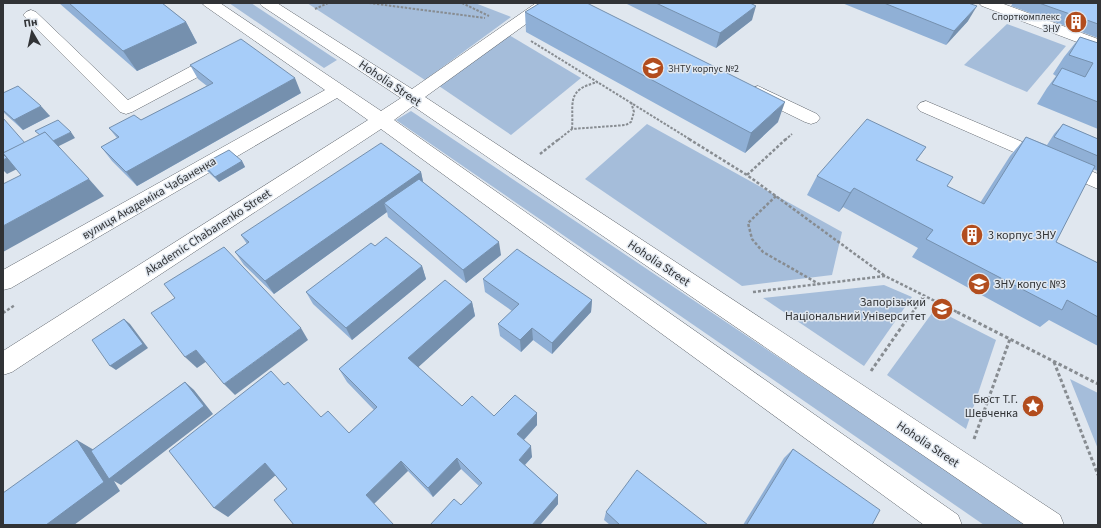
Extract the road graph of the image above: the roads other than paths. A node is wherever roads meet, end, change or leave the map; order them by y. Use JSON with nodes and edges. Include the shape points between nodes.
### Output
{"nodes":[{"id":1,"x":210,"y":3,"type":"edge"},
{"id":2,"x":267,"y":3,"type":"edge"},
{"id":3,"x":546,"y":3,"type":"edge"},
{"id":4,"x":987,"y":3,"type":"edge"},
{"id":5,"x":31,"y":15,"type":"dead end"},
{"id":6,"x":260,"y":37,"type":"junction"},
{"id":7,"x":1098,"y":45,"type":"edge"},
{"id":8,"x":747,"y":86,"type":"edge"},
{"id":9,"x":337,"y":90,"type":"junction"},
{"id":10,"x":412,"y":98,"type":"junction"},
{"id":11,"x":926,"y":107,"type":"dead end"},
{"id":12,"x":811,"y":118,"type":"road end"},
{"id":13,"x":381,"y":120,"type":"junction"},
{"id":14,"x":1098,"y":182,"type":"edge"},
{"id":15,"x":3,"y":281,"type":"edge"},
{"id":16,"x":3,"y":364,"type":"edge"},
{"id":17,"x":948,"y":525,"type":"edge"},
{"id":18,"x":1050,"y":525,"type":"edge"}],
"edges":[{"from":1,"to":6,"type":"street"},
{"from":2,"to":10,"type":"street","name":"Hoholia Street"},
{"from":3,"to":10,"type":"street","name":"Akademic Chabanenko Street"},
{"from":4,"to":7,"type":"street"},
{"from":5,"to":6,"type":"street","via":[[126,108]]},
{"from":6,"to":9,"type":"street"},
{"from":8,"to":12,"type":"street"},
{"from":9,"to":13,"type":"street"},
{"from":9,"to":15,"type":"street","name":"вулиця Академіка Чабаненка"},
{"from":10,"to":13,"type":"street","name":"Akademic Chabanenko Street"},
{"from":10,"to":18,"type":"street","name":"Hoholia Street"},
{"from":11,"to":14,"type":"street"},
{"from":13,"to":16,"type":"street","name":"Akademic Chabanenko Street"},
{"from":13,"to":17,"type":"street"}]}
